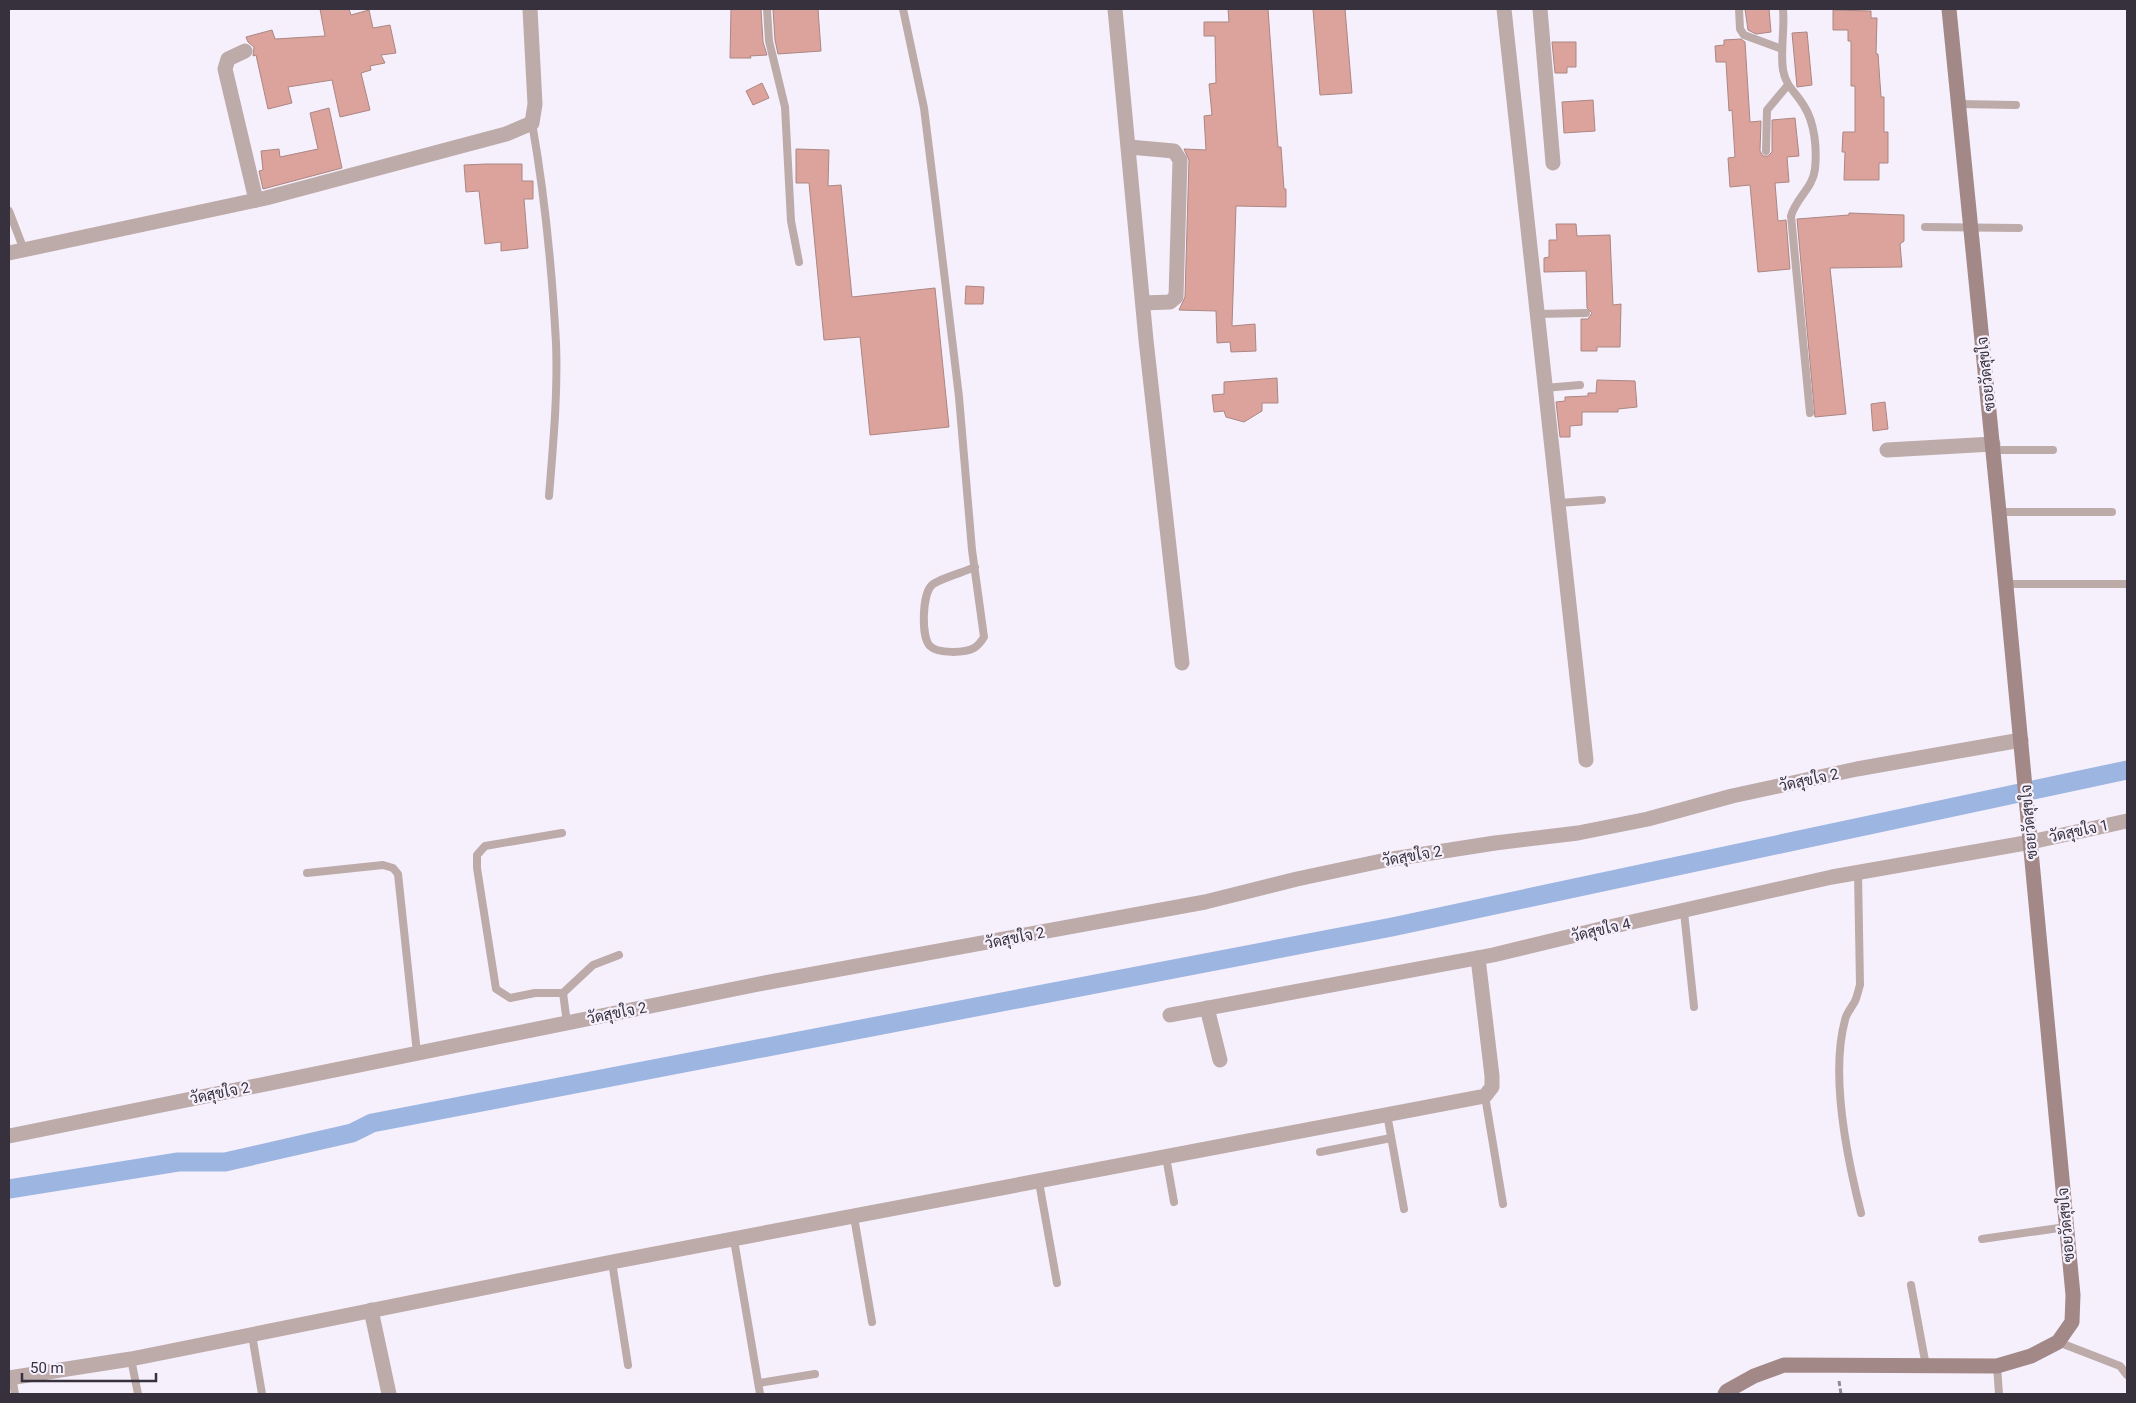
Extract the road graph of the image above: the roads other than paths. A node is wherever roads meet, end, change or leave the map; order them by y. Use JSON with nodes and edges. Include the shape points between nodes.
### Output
{"nodes":[{"id":1,"x":530,"y":9,"type":"edge"},
{"id":2,"x":767,"y":9,"type":"edge"},
{"id":3,"x":903,"y":9,"type":"edge"},
{"id":4,"x":1115,"y":9,"type":"edge"},
{"id":5,"x":1504,"y":9,"type":"edge"},
{"id":6,"x":1540,"y":9,"type":"edge"},
{"id":7,"x":1739,"y":9,"type":"edge"},
{"id":8,"x":1783,"y":9,"type":"edge"},
{"id":9,"x":1949,"y":9,"type":"edge"},
{"id":10,"x":1782,"y":49,"type":"junction"},
{"id":11,"x":245,"y":51,"type":"dead end"},
{"id":12,"x":1788,"y":85,"type":"junction"},
{"id":13,"x":1958,"y":104,"type":"junction"},
{"id":14,"x":2016,"y":105,"type":"dead end"},
{"id":15,"x":532,"y":123,"type":"junction"},
{"id":16,"x":1129,"y":148,"type":"junction"},
{"id":17,"x":1766,"y":150,"type":"dead end"},
{"id":18,"x":1553,"y":163,"type":"dead end"},
{"id":19,"x":256,"y":200,"type":"junction"},
{"id":20,"x":9,"y":211,"type":"edge"},
{"id":21,"x":1925,"y":227,"type":"dead end"},
{"id":22,"x":1971,"y":228,"type":"junction"},
{"id":23,"x":2019,"y":228,"type":"dead end"},
{"id":24,"x":24,"y":250,"type":"junction"},
{"id":25,"x":9,"y":253,"type":"edge"},
{"id":26,"x":799,"y":262,"type":"dead end"},
{"id":27,"x":1143,"y":303,"type":"junction"},
{"id":28,"x":1586,"y":313,"type":"dead end"},
{"id":29,"x":1537,"y":314,"type":"junction"},
{"id":30,"x":1580,"y":385,"type":"dead end"},
{"id":31,"x":1544,"y":388,"type":"junction"},
{"id":32,"x":1810,"y":413,"type":"dead end"},
{"id":33,"x":1993,"y":447,"type":"junction"},
{"id":34,"x":1887,"y":450,"type":"dead end"},
{"id":35,"x":2053,"y":450,"type":"dead end"},
{"id":36,"x":549,"y":496,"type":"dead end"},
{"id":37,"x":1602,"y":500,"type":"dead end"},
{"id":38,"x":1559,"y":503,"type":"junction"},
{"id":39,"x":1999,"y":512,"type":"junction"},
{"id":40,"x":2112,"y":512,"type":"dead end"},
{"id":41,"x":975,"y":568,"type":"junction"},
{"id":42,"x":2006,"y":584,"type":"junction"},
{"id":43,"x":2127,"y":584,"type":"edge"},
{"id":44,"x":1182,"y":663,"type":"dead end"},
{"id":45,"x":2021,"y":740,"type":"junction"},
{"id":46,"x":1586,"y":760,"type":"dead end"},
{"id":47,"x":2127,"y":821,"type":"edge"},
{"id":48,"x":562,"y":833,"type":"dead end"},
{"id":49,"x":2031,"y":842,"type":"junction"},
{"id":50,"x":307,"y":873,"type":"dead end"},
{"id":51,"x":1858,"y":873,"type":"junction"},
{"id":52,"x":1684,"y":912,"type":"junction"},
{"id":53,"x":619,"y":955,"type":"dead end"},
{"id":54,"x":1478,"y":958,"type":"junction"},
{"id":55,"x":563,"y":992,"type":"junction"},
{"id":56,"x":1694,"y":1007,"type":"dead end"},
{"id":57,"x":1207,"y":1008,"type":"junction"},
{"id":58,"x":1170,"y":1015,"type":"dead end"},
{"id":59,"x":567,"y":1023,"type":"junction"},
{"id":60,"x":417,"y":1053,"type":"junction"},
{"id":61,"x":1220,"y":1060,"type":"dead end"},
{"id":62,"x":1486,"y":1096,"type":"junction"},
{"id":63,"x":1387,"y":1114,"type":"junction"},
{"id":64,"x":9,"y":1136,"type":"edge"},
{"id":65,"x":1392,"y":1138,"type":"junction"},
{"id":66,"x":1320,"y":1152,"type":"dead end"},
{"id":67,"x":1166,"y":1157,"type":"junction"},
{"id":68,"x":1039,"y":1182,"type":"junction"},
{"id":69,"x":1174,"y":1202,"type":"dead end"},
{"id":70,"x":1503,"y":1204,"type":"dead end"},
{"id":71,"x":1404,"y":1209,"type":"dead end"},
{"id":72,"x":1861,"y":1213,"type":"dead end"},
{"id":73,"x":854,"y":1217,"type":"junction"},
{"id":74,"x":2066,"y":1227,"type":"junction"},
{"id":75,"x":1982,"y":1239,"type":"dead end"},
{"id":76,"x":734,"y":1240,"type":"junction"},
{"id":77,"x":612,"y":1262,"type":"junction"},
{"id":78,"x":1057,"y":1282,"type":"dead end"},
{"id":79,"x":1911,"y":1285,"type":"dead end"},
{"id":80,"x":371,"y":1310,"type":"junction"},
{"id":81,"x":872,"y":1322,"type":"dead end"},
{"id":82,"x":252,"y":1335,"type":"junction"},
{"id":83,"x":2058,"y":1342,"type":"junction"},
{"id":84,"x":131,"y":1359,"type":"junction"},
{"id":85,"x":628,"y":1365,"type":"dead end"},
{"id":86,"x":1926,"y":1366,"type":"junction"},
{"id":87,"x":1997,"y":1366,"type":"junction"},
{"id":88,"x":816,"y":1374,"type":"dead end"},
{"id":89,"x":2127,"y":1375,"type":"edge"},
{"id":90,"x":11,"y":1377,"type":"edge"},
{"id":91,"x":759,"y":1383,"type":"junction"},
{"id":92,"x":15,"y":1394,"type":"edge"},
{"id":93,"x":138,"y":1394,"type":"edge"},
{"id":94,"x":262,"y":1394,"type":"edge"},
{"id":95,"x":389,"y":1394,"type":"edge"},
{"id":96,"x":760,"y":1394,"type":"edge"},
{"id":97,"x":1725,"y":1394,"type":"edge"},
{"id":98,"x":2000,"y":1394,"type":"edge"}],
"edges":[{"from":1,"to":15,"type":"street","via":[[535,104]]},
{"from":2,"to":26,"type":"lane","via":[[769,41],[785,107],[791,221]]},
{"from":3,"to":41,"type":"lane","via":[[924,108],[959,397]]},
{"from":4,"to":16,"type":"street"},
{"from":5,"to":29,"type":"street"},
{"from":6,"to":18,"type":"street"},
{"from":7,"to":10,"type":"lane","via":[[1740,29],[1744,35]]},
{"from":8,"to":10,"type":"lane"},
{"from":9,"to":13,"type":"street","name":"ซอยวัดสุขใจ"},
{"from":10,"to":12,"type":"lane"},
{"from":11,"to":19,"type":"street","via":[[228,59],[225,69]]},
{"from":12,"to":17,"type":"lane","via":[[1767,110]]},
{"from":12,"to":32,"type":"lane","via":[[1808,113],[1814,134],[1813,179],[1796,202],[1791,216]]},
{"from":13,"to":14,"type":"lane"},
{"from":13,"to":22,"type":"street","name":"ซอยวัดสุขใจ"},
{"from":15,"to":19,"type":"street","via":[[506,134]]},
{"from":15,"to":36,"type":"lane","via":[[544,188],[556,345],[555,430]]},
{"from":16,"to":27,"type":"street"},
{"from":16,"to":27,"type":"street","via":[[1174,151],[1180,160],[1176,297],[1170,302]]},
{"from":19,"to":24,"type":"street"},
{"from":20,"to":24,"type":"lane"},
{"from":21,"to":22,"type":"lane"},
{"from":22,"to":23,"type":"lane"},
{"from":22,"to":33,"type":"street","name":"ซอยวัดสุขใจ"},
{"from":24,"to":25,"type":"street"},
{"from":27,"to":44,"type":"street"},
{"from":28,"to":29,"type":"lane"},
{"from":29,"to":31,"type":"street"},
{"from":30,"to":31,"type":"lane"},
{"from":31,"to":38,"type":"street"},
{"from":33,"to":34,"type":"street"},
{"from":33,"to":35,"type":"lane"},
{"from":33,"to":39,"type":"street","name":"ซอยวัดสุขใจ"},
{"from":37,"to":38,"type":"lane"},
{"from":38,"to":46,"type":"street"},
{"from":39,"to":40,"type":"lane"},
{"from":39,"to":42,"type":"street","name":"ซอยวัดสุขใจ"},
{"from":41,"to":41,"type":"lane","via":[[984,637],[972,650],[942,652],[931,648],[925,640],[927,592],[933,584]]},
{"from":42,"to":43,"type":"lane"},
{"from":42,"to":45,"type":"street","name":"ซอยวัดสุขใจ"},
{"from":45,"to":49,"type":"street","name":"ซอยวัดสุขใจ"},
{"from":45,"to":59,"type":"street","name":"วัดสุขใจ 2","via":[[1856,769],[1578,833],[1386,860],[1205,902],[759,984]]},
{"from":47,"to":49,"type":"street","name":"วัดสุขใจ 1"},
{"from":48,"to":55,"type":"lane","via":[[485,846],[478,856],[477,868],[496,989],[510,998]]},
{"from":49,"to":51,"type":"street","name":"วัดสุขใจ 4"},
{"from":49,"to":74,"type":"street","name":"ซอยวัดสุขใจ"},
{"from":50,"to":60,"type":"lane","via":[[383,865],[394,868],[398,874]]},
{"from":51,"to":52,"type":"street","name":"วัดสุขใจ 4"},
{"from":51,"to":72,"type":"lane","via":[[1860,985],[1856,1001],[1845,1018],[1840,1047],[1840,1095],[1851,1173]]},
{"from":52,"to":54,"type":"street","name":"วัดสุขใจ 4"},
{"from":52,"to":56,"type":"lane"},
{"from":53,"to":55,"type":"lane","via":[[593,965]]},
{"from":54,"to":57,"type":"street","name":"วัดสุขใจ 4"},
{"from":54,"to":62,"type":"street","via":[[1492,1076],[1492,1087]]},
{"from":55,"to":59,"type":"lane"},
{"from":57,"to":58,"type":"street","name":"วัดสุขใจ 4"},
{"from":57,"to":61,"type":"street"},
{"from":59,"to":60,"type":"street","name":"วัดสุขใจ 2"},
{"from":60,"to":64,"type":"street","name":"วัดสุขใจ 2"},
{"from":62,"to":63,"type":"street"},
{"from":62,"to":70,"type":"lane"},
{"from":63,"to":65,"type":"lane"},
{"from":63,"to":67,"type":"street"},
{"from":65,"to":66,"type":"lane"},
{"from":65,"to":71,"type":"lane"},
{"from":67,"to":68,"type":"street"},
{"from":67,"to":69,"type":"lane"},
{"from":68,"to":73,"type":"street"},
{"from":68,"to":78,"type":"lane"},
{"from":73,"to":76,"type":"street"},
{"from":73,"to":81,"type":"lane"},
{"from":74,"to":75,"type":"lane"},
{"from":74,"to":83,"type":"street","name":"ซอยวัดสุขใจ","via":[[2073,1295],[2072,1322]]},
{"from":76,"to":77,"type":"street"},
{"from":76,"to":91,"type":"lane"},
{"from":77,"to":80,"type":"street"},
{"from":77,"to":85,"type":"lane"},
{"from":79,"to":86,"type":"lane"},
{"from":80,"to":82,"type":"street"},
{"from":80,"to":95,"type":"street"},
{"from":82,"to":84,"type":"street"},
{"from":82,"to":94,"type":"lane"},
{"from":83,"to":87,"type":"street","name":"ซอยวัดสุขใจ","via":[[2031,1356]]},
{"from":83,"to":89,"type":"lane","via":[[2120,1366]]},
{"from":84,"to":90,"type":"street"},
{"from":84,"to":93,"type":"lane"},
{"from":86,"to":87,"type":"street","name":"ซอยวัดสุขใจ"},
{"from":86,"to":97,"type":"street","name":"ซอยวัดสุขใจ","via":[[1784,1365],[1754,1376]]},
{"from":87,"to":98,"type":"lane"},
{"from":88,"to":91,"type":"lane"},
{"from":90,"to":92,"type":"lane"},
{"from":91,"to":96,"type":"lane"}]}
